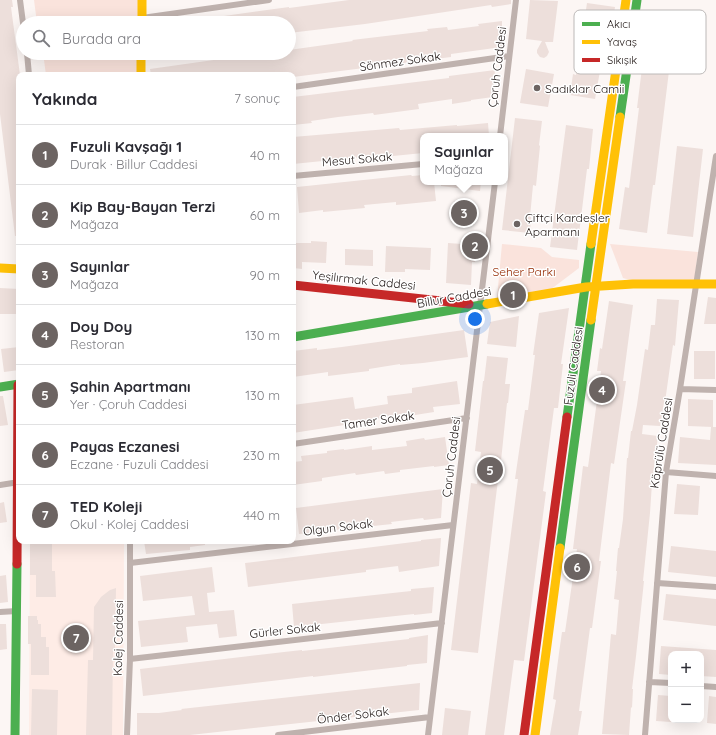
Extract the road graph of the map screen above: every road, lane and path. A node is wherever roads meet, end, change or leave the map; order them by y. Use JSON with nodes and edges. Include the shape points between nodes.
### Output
{"nodes":[{"id":1,"x":20,"y":0,"type":"edge"},
{"id":2,"x":142,"y":0,"type":"edge"},
{"id":3,"x":269,"y":0,"type":"edge"},
{"id":4,"x":516,"y":0,"type":"edge"},
{"id":5,"x":626,"y":0,"type":"edge"},
{"id":6,"x":637,"y":0,"type":"edge"},
{"id":7,"x":625,"y":10,"type":"edge"},
{"id":8,"x":636,"y":10,"type":"edge"},
{"id":9,"x":22,"y":16,"type":"edge"},
{"id":10,"x":142,"y":16,"type":"edge"},
{"id":11,"x":167,"y":16,"type":"edge"},
{"id":12,"x":509,"y":56,"type":"junction"},
{"id":13,"x":28,"y":60,"type":"edge"},
{"id":14,"x":141,"y":60,"type":"edge"},
{"id":15,"x":29,"y":72,"type":"edge"},
{"id":16,"x":141,"y":72,"type":"edge"},
{"id":17,"x":616,"y":74,"type":"edge"},
{"id":18,"x":626,"y":74,"type":"edge"},
{"id":19,"x":296,"y":87,"type":"edge"},
{"id":20,"x":500,"y":133,"type":"edge"},
{"id":21,"x":716,"y":156,"type":"edge"},
{"id":22,"x":420,"y":164,"type":"edge"},
{"id":23,"x":296,"y":176,"type":"edge"},
{"id":24,"x":495,"y":185,"type":"edge"},
{"id":25,"x":0,"y":268,"type":"edge"},
{"id":26,"x":16,"y":269,"type":"edge"},
{"id":27,"x":697,"y":284,"type":"junction"},
{"id":28,"x":716,"y":284,"type":"edge"},
{"id":29,"x":296,"y":285,"type":"edge"},
{"id":30,"x":596,"y":286,"type":"junction"},
{"id":31,"x":586,"y":287,"type":"junction"},
{"id":32,"x":480,"y":305,"type":"junction"},
{"id":33,"x":296,"y":336,"type":"edge"},
{"id":34,"x":16,"y":384,"type":"edge"},
{"id":35,"x":0,"y":387,"type":"edge"},
{"id":36,"x":680,"y":389,"type":"junction"},
{"id":37,"x":716,"y":390,"type":"edge"},
{"id":38,"x":467,"y":418,"type":"junction"},
{"id":39,"x":296,"y":444,"type":"edge"},
{"id":40,"x":666,"y":472,"type":"junction"},
{"id":41,"x":716,"y":476,"type":"edge"},
{"id":42,"x":16,"y":482,"type":"edge"},
{"id":43,"x":0,"y":485,"type":"edge"},
{"id":44,"x":453,"y":525,"type":"junction"},
{"id":45,"x":296,"y":543,"type":"edge"},
{"id":46,"x":17,"y":544,"type":"edge"},
{"id":47,"x":130,"y":544,"type":"edge"},
{"id":48,"x":292,"y":544,"type":"edge"},
{"id":49,"x":130,"y":563,"type":"junction"},
{"id":50,"x":657,"y":583,"type":"junction"},
{"id":51,"x":716,"y":588,"type":"edge"},
{"id":52,"x":16,"y":611,"type":"junction"},
{"id":53,"x":0,"y":612,"type":"edge"},
{"id":54,"x":442,"y":623,"type":"junction"},
{"id":55,"x":130,"y":658,"type":"junction"},
{"id":56,"x":649,"y":682,"type":"junction"},
{"id":57,"x":668,"y":684,"type":"edge"},
{"id":58,"x":704,"y":686,"type":"edge"},
{"id":59,"x":716,"y":687,"type":"edge"},
{"id":60,"x":430,"y":717,"type":"junction"},
{"id":61,"x":9,"y":735,"type":"edge"},
{"id":62,"x":15,"y":735,"type":"edge"},
{"id":63,"x":127,"y":735,"type":"edge"},
{"id":64,"x":278,"y":735,"type":"edge"},
{"id":65,"x":428,"y":735,"type":"edge"},
{"id":66,"x":524,"y":735,"type":"edge"},
{"id":67,"x":535,"y":735,"type":"edge"},
{"id":68,"x":645,"y":735,"type":"edge"}],
"edges":[{"from":1,"to":9,"type":"street"},
{"from":2,"to":10,"type":"street"},
{"from":3,"to":11,"type":"street"},
{"from":4,"to":12,"type":"street","name":"Çoruh Caddesi"},
{"from":5,"to":7,"type":"street","name":"Fuzuli Caddesi"},
{"from":6,"to":8,"type":"street","name":"Fuzuli Caddesi"},
{"from":12,"to":19,"type":"street","name":"Sönmez Sokak"},
{"from":12,"to":20,"type":"street","name":"Çoruh Caddesi"},
{"from":13,"to":15,"type":"street"},
{"from":14,"to":16,"type":"street"},
{"from":17,"to":31,"type":"street","name":"Fuzuli Caddesi"},
{"from":18,"to":30,"type":"street","name":"Fuzuli Caddesi"},
{"from":21,"to":27,"type":"street","name":"Köprülü Caddesi"},
{"from":22,"to":23,"type":"street","name":"Mesut Sokak"},
{"from":24,"to":32,"type":"street","name":"Çoruh Caddesi"},
{"from":25,"to":26,"type":"street"},
{"from":27,"to":28,"type":"street","name":"Billur Caddesi"},
{"from":27,"to":30,"type":"street","name":"Billur Caddesi"},
{"from":27,"to":36,"type":"street","name":"Köprülü Caddesi"},
{"from":29,"to":32,"type":"street","name":"Yeşilırmak Caddesi"},
{"from":30,"to":31,"type":"street","name":"Billur Caddesi"},
{"from":30,"to":67,"type":"street","name":"Fuzuli Caddesi"},
{"from":31,"to":32,"type":"street","name":"Billur Caddesi"},
{"from":31,"to":66,"type":"street","name":"Fuzuli Caddesi"},
{"from":32,"to":33,"type":"street","name":"Billur Caddesi"},
{"from":32,"to":38,"type":"street","name":"Çoruh Caddesi"},
{"from":34,"to":35,"type":"street"},
{"from":36,"to":37,"type":"street"},
{"from":36,"to":40,"type":"street","name":"Köprülü Caddesi"},
{"from":38,"to":39,"type":"street","name":"Tamer Sokak"},
{"from":38,"to":44,"type":"street","name":"Çoruh Caddesi"},
{"from":40,"to":41,"type":"street"},
{"from":40,"to":50,"type":"street","name":"Köprülü Caddesi"},
{"from":42,"to":43,"type":"street"},
{"from":44,"to":45,"type":"street","name":"Olgun Sokak"},
{"from":44,"to":54,"type":"street","name":"Çoruh Caddesi"},
{"from":46,"to":52,"type":"street"},
{"from":47,"to":49,"type":"street","name":"Kolej Caddesi"},
{"from":48,"to":49,"type":"street","name":"Olgun Sokak"},
{"from":49,"to":55,"type":"street","name":"Kolej Caddesi"},
{"from":50,"to":51,"type":"street"},
{"from":50,"to":56,"type":"street","name":"Köprülü Caddesi"},
{"from":52,"to":53,"type":"street"},
{"from":52,"to":62,"type":"street"},
{"from":54,"to":55,"type":"street","name":"Gürler Sokak"},
{"from":54,"to":60,"type":"street","name":"Çoruh Caddesi"},
{"from":55,"to":63,"type":"street","name":"Kolej Caddesi"},
{"from":56,"to":57,"type":"street"},
{"from":56,"to":68,"type":"street","name":"Köprülü Caddesi"},
{"from":58,"to":59,"type":"street"},
{"from":60,"to":64,"type":"street","name":"Önder Sokak"},
{"from":60,"to":65,"type":"street","name":"Çoruh Caddesi"},
{"from":61,"to":62,"type":"street"}]}
